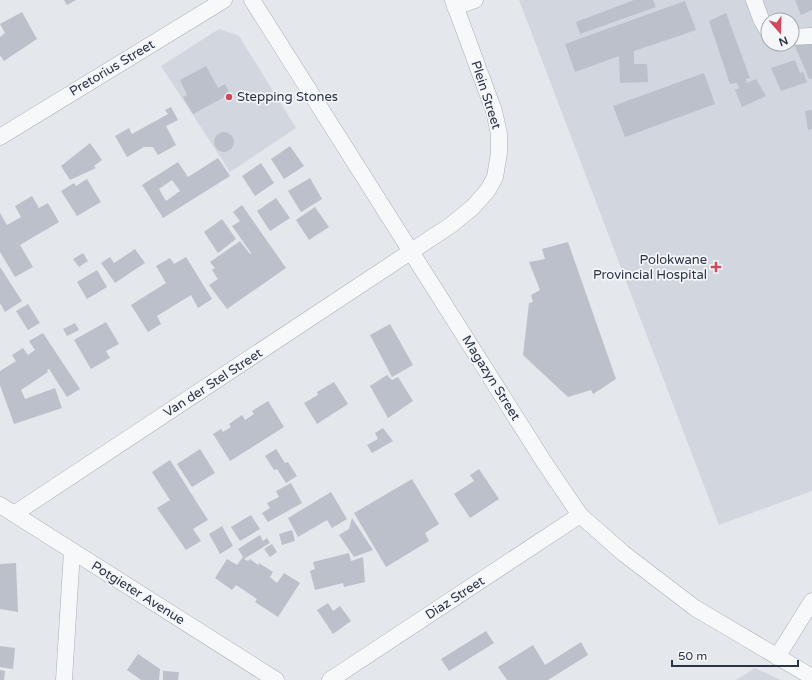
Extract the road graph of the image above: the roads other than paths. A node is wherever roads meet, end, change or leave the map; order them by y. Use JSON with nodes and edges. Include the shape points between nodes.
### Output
{"nodes":[{"id":1,"x":224,"y":0,"type":"edge"},
{"id":2,"x":252,"y":0,"type":"edge"},
{"id":3,"x":475,"y":0,"type":"edge"},
{"id":4,"x":754,"y":0,"type":"edge"},
{"id":5,"x":454,"y":4,"type":"edge"},
{"id":6,"x":760,"y":16,"type":"edge"},
{"id":7,"x":812,"y":36,"type":"edge"},
{"id":8,"x":800,"y":37,"type":"edge"},
{"id":9,"x":0,"y":137,"type":"edge"},
{"id":10,"x":412,"y":251,"type":"junction"},
{"id":11,"x":0,"y":504,"type":"edge"},
{"id":12,"x":14,"y":514,"type":"junction"},
{"id":13,"x":580,"y":515,"type":"junction"},
{"id":14,"x":72,"y":551,"type":"junction"},
{"id":15,"x":812,"y":601,"type":"edge"},
{"id":16,"x":777,"y":657,"type":"junction"},
{"id":17,"x":812,"y":678,"type":"edge"},
{"id":18,"x":64,"y":680,"type":"edge"},
{"id":19,"x":276,"y":680,"type":"edge"},
{"id":20,"x":330,"y":680,"type":"edge"}],
"edges":[{"from":1,"to":9,"type":"street","name":"Pretorius Street"},
{"from":2,"to":10,"type":"street","name":"Magazyn Street"},
{"from":3,"to":5,"type":"street"},
{"from":4,"to":6,"type":"street"},
{"from":5,"to":10,"type":"street","name":"Plein Street","via":[[494,111],[499,134],[498,162],[492,184],[473,207]]},
{"from":7,"to":8,"type":"street"},
{"from":10,"to":12,"type":"street","name":"Van der Stel Street"},
{"from":10,"to":13,"type":"street","name":"Magazyn Street"},
{"from":11,"to":12,"type":"street","name":"Potgieter Avenue"},
{"from":12,"to":14,"type":"street","name":"Potgieter Avenue"},
{"from":13,"to":16,"type":"street","name":"Magazyn Street","via":[[622,553],[695,608]]},
{"from":13,"to":20,"type":"street","name":"Diaz Street"},
{"from":14,"to":18,"type":"street"},
{"from":14,"to":19,"type":"street","name":"Potgieter Avenue"},
{"from":15,"to":16,"type":"street"},
{"from":16,"to":17,"type":"street","name":"Magazyn Street"}]}
